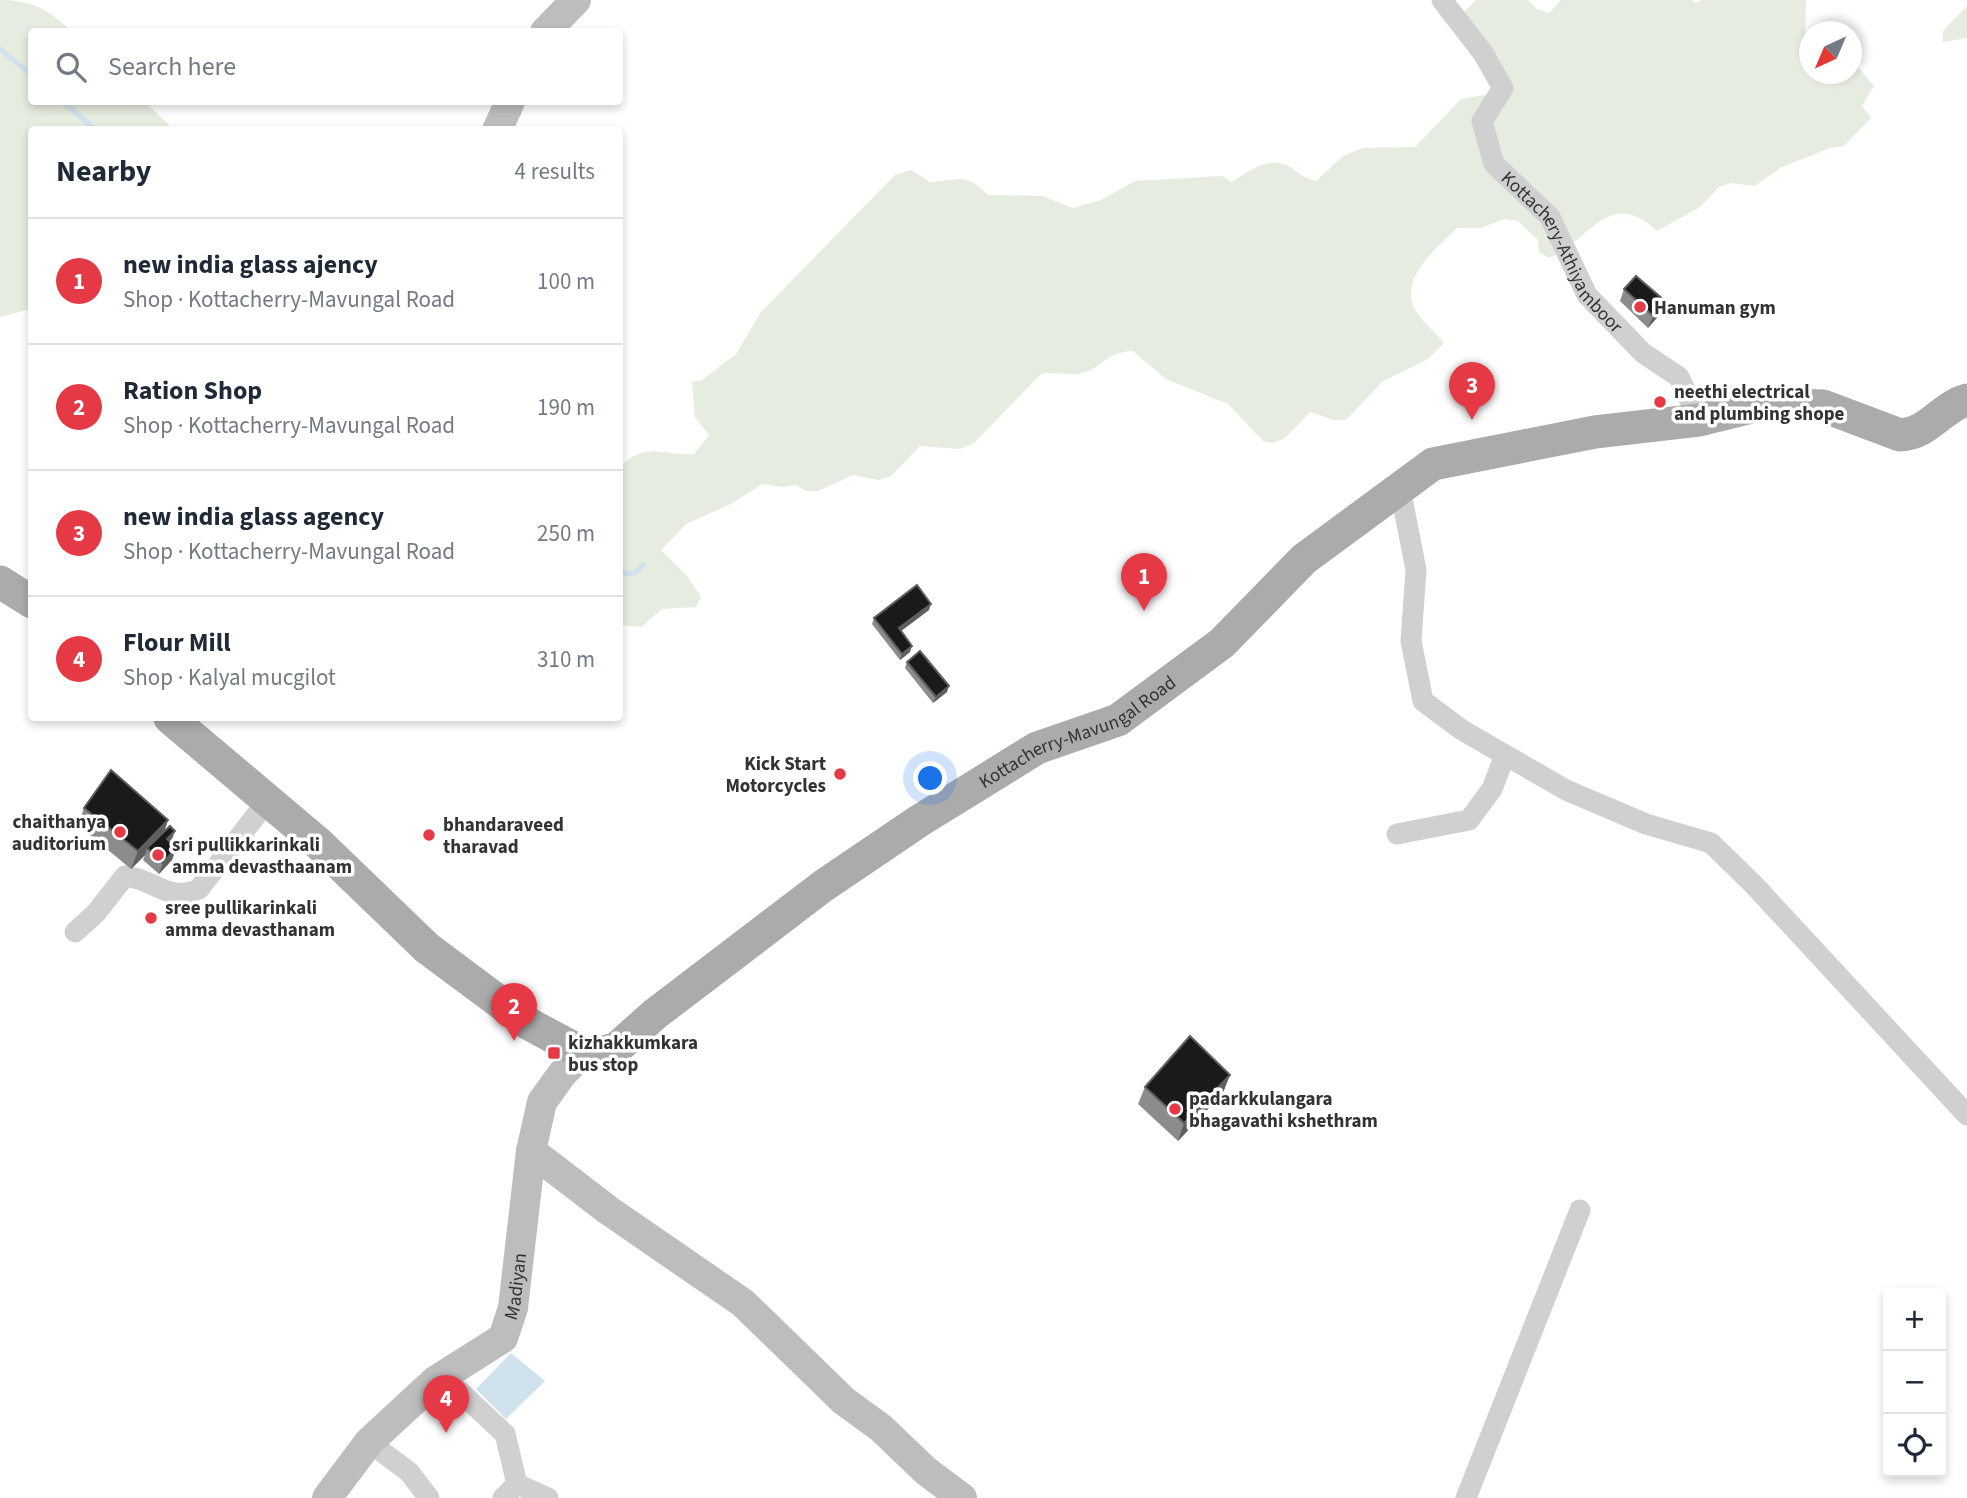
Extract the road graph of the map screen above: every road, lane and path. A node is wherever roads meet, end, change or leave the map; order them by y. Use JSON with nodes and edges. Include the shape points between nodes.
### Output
{"nodes":[{"id":1,"x":576,"y":0,"type":"edge"},
{"id":2,"x":1442,"y":0,"type":"edge"},
{"id":3,"x":549,"y":28,"type":"edge"},
{"id":4,"x":509,"y":105,"type":"edge"},
{"id":5,"x":499,"y":126,"type":"edge"},
{"id":6,"x":1967,"y":400,"type":"edge"},
{"id":7,"x":1699,"y":420,"type":"junction"},
{"id":8,"x":1399,"y":488,"type":"junction"},
{"id":9,"x":0,"y":582,"type":"edge"},
{"id":10,"x":28,"y":600,"type":"edge"},
{"id":11,"x":174,"y":721,"type":"edge"},
{"id":12,"x":1505,"y":755,"type":"junction"},
{"id":13,"x":268,"y":800,"type":"junction"},
{"id":14,"x":1397,"y":834,"type":"dead end"},
{"id":15,"x":75,"y":932,"type":"dead end"},
{"id":16,"x":583,"y":1052,"type":"junction"},
{"id":17,"x":1967,"y":1115,"type":"edge"},
{"id":18,"x":531,"y":1151,"type":"junction"},
{"id":19,"x":1580,"y":1210,"type":"dead end"},
{"id":20,"x":435,"y":1381,"type":"junction"},
{"id":21,"x":369,"y":1443,"type":"junction"},
{"id":22,"x":510,"y":1491,"type":"edge"},
{"id":23,"x":327,"y":1498,"type":"edge"},
{"id":24,"x":429,"y":1498,"type":"edge"},
{"id":25,"x":548,"y":1498,"type":"edge"},
{"id":26,"x":962,"y":1498,"type":"edge"},
{"id":27,"x":1466,"y":1498,"type":"edge"}],
"edges":[{"from":1,"to":3,"type":"street"},
{"from":2,"to":7,"type":"street","name":"Kottachery-Athiyamboor","via":[[1483,53],[1503,88],[1482,121],[1494,164],[1550,217],[1587,295],[1643,354],[1679,377]]},
{"from":4,"to":5,"type":"street"},
{"from":6,"to":7,"type":"main road","name":"Kottacherry-Mavungal Road","via":[[1912,435],[1900,435],[1823,406],[1764,404]]},
{"from":7,"to":8,"type":"main road","name":"Kottacherry-Mavungal Road","via":[[1595,432],[1433,464]]},
{"from":8,"to":12,"type":"street","via":[[1416,570],[1411,641],[1423,701]]},
{"from":8,"to":16,"type":"main road","name":"Kottacherry-Mavungal Road","via":[[1304,559],[1222,643],[1118,720],[1037,748],[823,886],[617,1048]]},
{"from":9,"to":10,"type":"main road"},
{"from":11,"to":13,"type":"main road"},
{"from":12,"to":14,"type":"street","via":[[1492,789],[1469,820]]},
{"from":12,"to":17,"type":"street","via":[[1566,790],[1646,824],[1711,843]]},
{"from":13,"to":15,"type":"street","via":[[199,889],[171,894],[139,877],[125,876]]},
{"from":13,"to":16,"type":"main road","via":[[427,948],[528,1024]]},
{"from":16,"to":18,"type":"street","name":"Madiyan","via":[[542,1102]]},
{"from":18,"to":20,"type":"street","name":"Madiyan","via":[[513,1308],[503,1338]]},
{"from":18,"to":26,"type":"street","via":[[743,1303],[844,1401]]},
{"from":19,"to":27,"type":"street"},
{"from":20,"to":21,"type":"street","name":"Madiyan"},
{"from":20,"to":22,"type":"street","via":[[458,1391],[505,1433]]},
{"from":21,"to":23,"type":"street","name":"Madiyan"},
{"from":21,"to":24,"type":"street","via":[[409,1472]]},
{"from":22,"to":25,"type":"street"}]}
